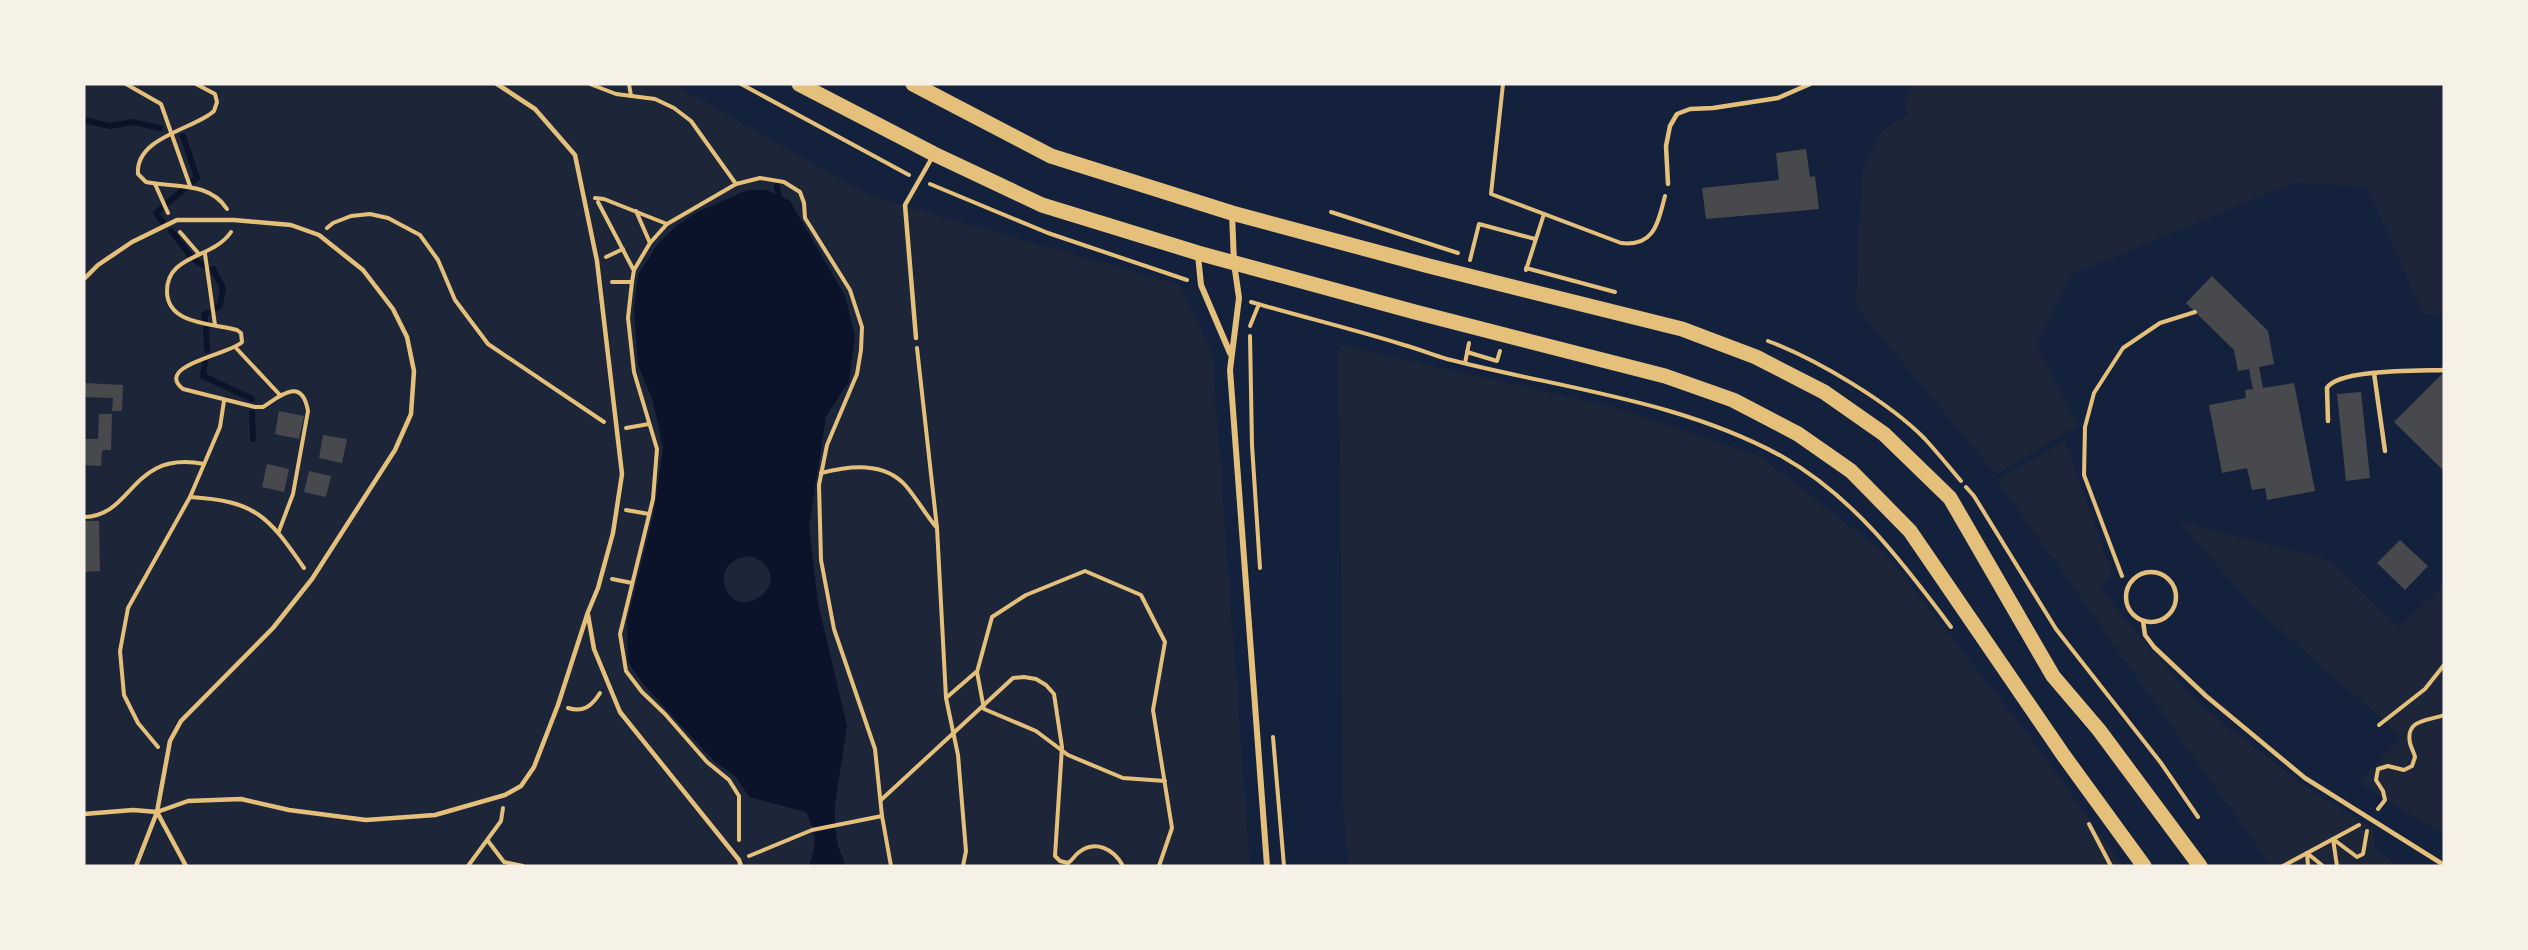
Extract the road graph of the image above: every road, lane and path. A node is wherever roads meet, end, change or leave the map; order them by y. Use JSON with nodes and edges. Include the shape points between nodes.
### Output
{"nodes":[{"id":1,"x":126,"y":84,"type":"edge"},
{"id":2,"x":196,"y":84,"type":"edge"},
{"id":3,"x":497,"y":84,"type":"edge"},
{"id":4,"x":590,"y":84,"type":"edge"},
{"id":5,"x":629,"y":84,"type":"edge"},
{"id":6,"x":741,"y":84,"type":"edge"},
{"id":7,"x":799,"y":84,"type":"edge"},
{"id":8,"x":913,"y":84,"type":"edge"},
{"id":9,"x":1503,"y":84,"type":"edge"},
{"id":10,"x":1810,"y":84,"type":"edge"},
{"id":11,"x":632,"y":96,"type":"junction"},
{"id":12,"x":171,"y":132,"type":"junction"},
{"id":13,"x":934,"y":154,"type":"junction"},
{"id":14,"x":919,"y":180,"type":"junction"},
{"id":15,"x":736,"y":184,"type":"junction"},
{"id":16,"x":1668,"y":184,"type":"joint"},
{"id":17,"x":190,"y":186,"type":"junction"},
{"id":18,"x":595,"y":198,"type":"junction"},
{"id":19,"x":585,"y":199,"type":"junction"},
{"id":20,"x":636,"y":211,"type":"junction"},
{"id":21,"x":1232,"y":213,"type":"junction"},
{"id":22,"x":1331,"y":213,"type":"dead end"},
{"id":23,"x":234,"y":220,"type":"junction"},
{"id":24,"x":667,"y":224,"type":"junction"},
{"id":25,"x":319,"y":235,"type":"junction"},
{"id":26,"x":1535,"y":239,"type":"dead end"},
{"id":27,"x":650,"y":243,"type":"junction"},
{"id":28,"x":205,"y":254,"type":"junction"},
{"id":29,"x":1198,"y":254,"type":"junction"},
{"id":30,"x":1470,"y":257,"type":"junction"},
{"id":31,"x":1234,"y":262,"type":"junction"},
{"id":32,"x":1526,"y":268,"type":"dead end"},
{"id":33,"x":634,"y":270,"type":"junction"},
{"id":34,"x":1466,"y":276,"type":"junction"},
{"id":35,"x":84,"y":279,"type":"edge"},
{"id":36,"x":600,"y":282,"type":"junction"},
{"id":37,"x":632,"y":282,"type":"junction"},
{"id":38,"x":1202,"y":285,"type":"junction"},
{"id":39,"x":1622,"y":294,"type":"dead end"},
{"id":40,"x":1239,"y":298,"type":"junction"},
{"id":41,"x":1259,"y":304,"type":"junction"},
{"id":42,"x":2195,"y":312,"type":"dead end"},
{"id":43,"x":215,"y":325,"type":"junction"},
{"id":44,"x":916,"y":338,"type":"joint"},
{"id":45,"x":1764,"y":340,"type":"dead end"},
{"id":46,"x":236,"y":348,"type":"junction"},
{"id":47,"x":1230,"y":353,"type":"junction"},
{"id":48,"x":1497,"y":361,"type":"dead end"},
{"id":49,"x":1465,"y":363,"type":"junction"},
{"id":50,"x":2444,"y":370,"type":"edge"},
{"id":51,"x":2374,"y":373,"type":"junction"},
{"id":52,"x":280,"y":395,"type":"junction"},
{"id":53,"x":224,"y":401,"type":"junction"},
{"id":54,"x":2328,"y":421,"type":"dead end"},
{"id":55,"x":649,"y":424,"type":"junction"},
{"id":56,"x":617,"y":430,"type":"junction"},
{"id":57,"x":2385,"y":451,"type":"dead end"},
{"id":58,"x":204,"y":464,"type":"junction"},
{"id":59,"x":821,"y":473,"type":"junction"},
{"id":60,"x":190,"y":497,"type":"junction"},
{"id":61,"x":617,"y":509,"type":"junction"},
{"id":62,"x":649,"y":514,"type":"junction"},
{"id":63,"x":84,"y":517,"type":"edge"},
{"id":64,"x":937,"y":528,"type":"junction"},
{"id":65,"x":279,"y":531,"type":"junction"},
{"id":66,"x":1261,"y":571,"type":"dead end"},
{"id":67,"x":2122,"y":576,"type":"dead end"},
{"id":68,"x":601,"y":577,"type":"junction"},
{"id":69,"x":312,"y":579,"type":"junction"},
{"id":70,"x":632,"y":583,"type":"junction"},
{"id":71,"x":588,"y":612,"type":"junction"},
{"id":72,"x":2143,"y":621,"type":"junction"},
{"id":73,"x":1952,"y":628,"type":"dead end"},
{"id":74,"x":2444,"y":665,"type":"edge"},
{"id":75,"x":977,"y":672,"type":"junction"},
{"id":76,"x":609,"y":684,"type":"junction"},
{"id":77,"x":946,"y":698,"type":"junction"},
{"id":78,"x":558,"y":705,"type":"junction"},
{"id":79,"x":2444,"y":716,"type":"edge"},
{"id":80,"x":2379,"y":725,"type":"dead end"},
{"id":81,"x":954,"y":734,"type":"junction"},
{"id":82,"x":1273,"y":735,"type":"dead end"},
{"id":83,"x":167,"y":759,"type":"junction"},
{"id":84,"x":1165,"y":781,"type":"junction"},
{"id":85,"x":505,"y":795,"type":"junction"},
{"id":86,"x":880,"y":801,"type":"junction"},
{"id":87,"x":157,"y":812,"type":"junction"},
{"id":88,"x":84,"y":814,"type":"edge"},
{"id":89,"x":882,"y":816,"type":"junction"},
{"id":90,"x":2085,"y":817,"type":"dead end"},
{"id":91,"x":2198,"y":817,"type":"dead end"},
{"id":92,"x":2370,"y":818,"type":"junction"},
{"id":93,"x":2333,"y":839,"type":"junction"},
{"id":94,"x":488,"y":841,"type":"junction"},
{"id":95,"x":2307,"y":853,"type":"junction"},
{"id":96,"x":740,"y":863,"type":"edge"},
{"id":97,"x":2444,"y":865,"type":"edge"},
{"id":98,"x":136,"y":866,"type":"edge"},
{"id":99,"x":186,"y":866,"type":"edge"},
{"id":100,"x":468,"y":866,"type":"edge"},
{"id":101,"x":523,"y":866,"type":"edge"},
{"id":102,"x":891,"y":866,"type":"edge"},
{"id":103,"x":963,"y":866,"type":"edge"},
{"id":104,"x":1123,"y":866,"type":"edge"},
{"id":105,"x":1159,"y":866,"type":"edge"},
{"id":106,"x":1267,"y":866,"type":"edge"},
{"id":107,"x":1284,"y":866,"type":"edge"},
{"id":108,"x":2111,"y":866,"type":"edge"},
{"id":109,"x":2144,"y":866,"type":"edge"},
{"id":110,"x":2200,"y":866,"type":"edge"},
{"id":111,"x":2283,"y":866,"type":"edge"},
{"id":112,"x":2308,"y":866,"type":"edge"},
{"id":113,"x":2323,"y":866,"type":"edge"},
{"id":114,"x":2337,"y":866,"type":"edge"}],
"edges":[{"from":1,"to":12,"type":"path","via":[[161,104]]},
{"from":2,"to":12,"type":"path","via":[[215,94],[217,107],[211,114]]},
{"from":3,"to":19,"type":"lane","via":[[535,109],[575,155]]},
{"from":4,"to":11,"type":"path"},
{"from":5,"to":11,"type":"path"},
{"from":6,"to":14,"type":"path"},
{"from":7,"to":13,"type":"main road"},
{"from":8,"to":21,"type":"main road","via":[[1051,156]]},
{"from":9,"to":16,"type":"path","via":[[1491,194],[1630,244],[1653,232]]},
{"from":10,"to":16,"type":"lane","via":[[1778,98],[1677,114],[1666,146]]},
{"from":11,"to":15,"type":"path","via":[[655,99],[691,121]]},
{"from":12,"to":17,"type":"path"},
{"from":12,"to":17,"type":"path","via":[[146,152],[138,174],[146,182]]},
{"from":13,"to":14,"type":"lane"},
{"from":13,"to":29,"type":"main road","via":[[1042,205]]},
{"from":14,"to":38,"type":"path","via":[[1048,232]]},
{"from":14,"to":44,"type":"lane","via":[[904,205]]},
{"from":15,"to":24,"type":"path"},
{"from":15,"to":59,"type":"path","via":[[760,178],[784,182],[800,192],[805,218],[850,290],[862,327],[857,374],[827,445]]},
{"from":17,"to":23,"type":"path","via":[[208,192],[224,204]]},
{"from":18,"to":19,"type":"path"},
{"from":18,"to":20,"type":"path"},
{"from":18,"to":33,"type":"path"},
{"from":19,"to":36,"type":"lane"},
{"from":20,"to":24,"type":"path"},
{"from":20,"to":27,"type":"path"},
{"from":21,"to":31,"type":"street"},
{"from":21,"to":34,"type":"main road"},
{"from":22,"to":30,"type":"path"},
{"from":23,"to":25,"type":"lane","via":[[291,225]]},
{"from":23,"to":28,"type":"path","via":[[230,234]]},
{"from":23,"to":35,"type":"lane","via":[[172,222],[132,242]]},
{"from":24,"to":27,"type":"path"},
{"from":25,"to":56,"type":"path","via":[[333,223],[370,214],[388,218],[420,235],[438,260],[455,300],[488,344]]},
{"from":25,"to":69,"type":"lane","via":[[363,270],[393,309],[407,337],[414,371],[411,414],[395,450]]},
{"from":26,"to":30,"type":"path","via":[[1479,224]]},
{"from":27,"to":33,"type":"path"},
{"from":28,"to":43,"type":"path"},
{"from":28,"to":43,"type":"path","via":[[172,272],[167,301],[182,316]]},
{"from":29,"to":31,"type":"main road"},
{"from":29,"to":38,"type":"street"},
{"from":30,"to":34,"type":"path"},
{"from":31,"to":40,"type":"street"},
{"from":31,"to":109,"type":"main road","via":[[1665,376],[1732,400],[1798,434],[1851,471],[1910,531]]},
{"from":32,"to":39,"type":"path"},
{"from":33,"to":37,"type":"path"},
{"from":34,"to":110,"type":"main road","via":[[1682,329],[1735,349],[1824,392],[1884,434],[1950,498],[2054,676]]},
{"from":36,"to":37,"type":"path"},
{"from":36,"to":56,"type":"lane"},
{"from":37,"to":55,"type":"path","via":[[628,318],[634,372]]},
{"from":38,"to":47,"type":"street"},
{"from":40,"to":41,"type":"path"},
{"from":40,"to":47,"type":"street"},
{"from":41,"to":49,"type":"path"},
{"from":41,"to":66,"type":"path","via":[[1249,328]]},
{"from":42,"to":67,"type":"path","via":[[2160,323],[2123,348],[2094,393],[2085,427],[2085,475]]},
{"from":43,"to":46,"type":"path","via":[[242,333],[242,342]]},
{"from":44,"to":64,"type":"path"},
{"from":45,"to":91,"type":"path","via":[[1867,392],[1923,437],[1974,496],[2056,629],[2161,763]]},
{"from":46,"to":52,"type":"path"},
{"from":46,"to":53,"type":"path","via":[[191,363],[177,374],[183,389]]},
{"from":47,"to":106,"type":"street"},
{"from":48,"to":49,"type":"path","via":[[1467,352]]},
{"from":49,"to":73,"type":"path","via":[[1593,390],[1701,421],[1784,457],[1822,484],[1886,542]]},
{"from":50,"to":51,"type":"lane"},
{"from":51,"to":54,"type":"lane","via":[[2330,383]]},
{"from":51,"to":57,"type":"lane"},
{"from":52,"to":53,"type":"path","via":[[263,407]]},
{"from":52,"to":65,"type":"path","via":[[291,391],[302,395],[308,411],[293,494]]},
{"from":53,"to":58,"type":"path","via":[[220,426]]},
{"from":55,"to":56,"type":"path"},
{"from":55,"to":62,"type":"path","via":[[657,449]]},
{"from":56,"to":61,"type":"lane","via":[[622,474]]},
{"from":58,"to":60,"type":"path"},
{"from":58,"to":63,"type":"path","via":[[184,460],[164,463],[147,473],[103,513]]},
{"from":59,"to":64,"type":"path","via":[[848,466],[879,468],[905,484]]},
{"from":59,"to":86,"type":"path","via":[[820,560],[834,629],[875,749]]},
{"from":60,"to":65,"type":"path","via":[[220,499],[249,507]]},
{"from":60,"to":83,"type":"path","via":[[128,608],[120,651],[124,695],[138,723]]},
{"from":61,"to":62,"type":"path"},
{"from":61,"to":68,"type":"lane"},
{"from":62,"to":70,"type":"path"},
{"from":64,"to":77,"type":"path"},
{"from":65,"to":69,"type":"path"},
{"from":68,"to":70,"type":"path"},
{"from":68,"to":71,"type":"lane"},
{"from":69,"to":83,"type":"lane","via":[[273,628],[181,721],[170,741]]},
{"from":70,"to":96,"type":"path","via":[[620,634],[626,671],[707,762],[729,780],[739,796]]},
{"from":71,"to":76,"type":"lane","via":[[594,649]]},
{"from":71,"to":78,"type":"lane"},
{"from":72,"to":72,"type":"lane","via":[[2128,606],[2129,586],[2145,573],[2165,576],[2176,593],[2176,603],[2163,620]]},
{"from":72,"to":92,"type":"lane","via":[[2145,635],[2154,647],[2206,696],[2305,778]]},
{"from":74,"to":80,"type":"path","via":[[2425,689]]},
{"from":75,"to":77,"type":"path"},
{"from":75,"to":84,"type":"path","via":[[984,709],[1036,731],[1068,755],[1123,778]]},
{"from":75,"to":84,"type":"path","via":[[992,617],[1026,595],[1085,571],[1141,595],[1166,642],[1153,710]]},
{"from":76,"to":78,"type":"path","via":[[584,710]]},
{"from":76,"to":96,"type":"lane","via":[[620,712]]},
{"from":77,"to":81,"type":"path"},
{"from":78,"to":85,"type":"lane","via":[[534,767],[521,786]]},
{"from":79,"to":92,"type":"path","via":[[2421,720],[2411,729],[2409,742],[2415,757],[2408,768],[2399,770],[2388,765],[2378,769],[2376,780],[2385,800]]},
{"from":81,"to":86,"type":"path"},
{"from":81,"to":103,"type":"path","via":[[966,851]]},
{"from":81,"to":104,"type":"path","via":[[1013,678],[1036,679],[1046,685],[1054,694],[1062,747],[1054,856],[1068,863],[1085,849],[1104,847]]},
{"from":82,"to":107,"type":"path"},
{"from":83,"to":87,"type":"lane"},
{"from":84,"to":105,"type":"path","via":[[1172,828]]},
{"from":85,"to":87,"type":"lane","via":[[435,815],[366,820],[241,800],[188,801]]},
{"from":85,"to":94,"type":"path","via":[[501,821]]},
{"from":86,"to":89,"type":"path"},
{"from":87,"to":88,"type":"lane"},
{"from":87,"to":98,"type":"lane"},
{"from":87,"to":99,"type":"lane"},
{"from":89,"to":96,"type":"path","via":[[812,830]]},
{"from":89,"to":102,"type":"path"},
{"from":90,"to":108,"type":"path"},
{"from":92,"to":93,"type":"path"},
{"from":92,"to":93,"type":"path","via":[[2363,854],[2357,857]]},
{"from":92,"to":97,"type":"lane"},
{"from":93,"to":95,"type":"path"},
{"from":93,"to":114,"type":"path"},
{"from":94,"to":100,"type":"path"},
{"from":94,"to":101,"type":"path","via":[[504,862]]},
{"from":95,"to":111,"type":"path"},
{"from":95,"to":112,"type":"path"},
{"from":95,"to":113,"type":"path"}]}
